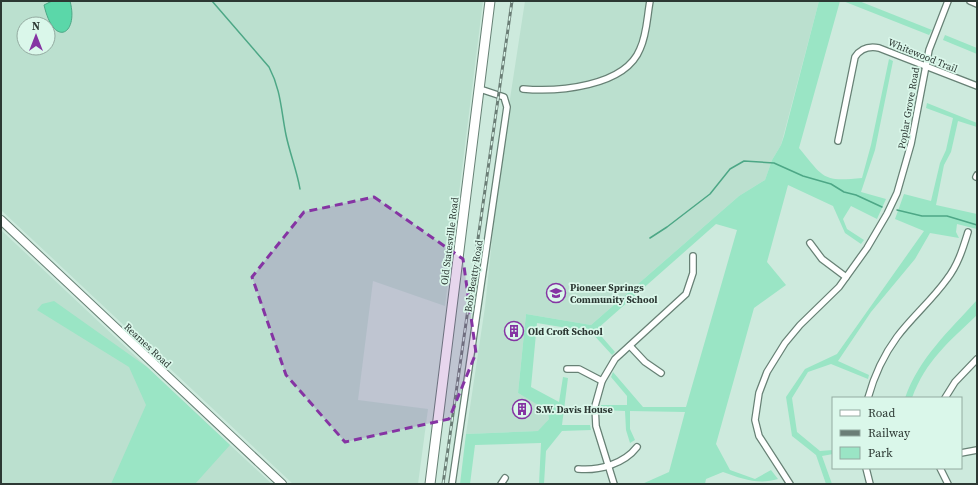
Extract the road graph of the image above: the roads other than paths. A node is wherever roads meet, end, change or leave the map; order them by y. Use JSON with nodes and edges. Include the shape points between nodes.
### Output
{"nodes":[{"id":1,"x":490,"y":1,"type":"edge"},
{"id":2,"x":650,"y":1,"type":"edge"},
{"id":3,"x":948,"y":1,"type":"edge"},
{"id":4,"x":970,"y":1,"type":"edge"},
{"id":5,"x":977,"y":4,"type":"edge"},
{"id":6,"x":925,"y":66,"type":"junction"},
{"id":7,"x":977,"y":86,"type":"edge"},
{"id":8,"x":480,"y":89,"type":"junction"},
{"id":9,"x":523,"y":89,"type":"dead end"},
{"id":10,"x":838,"y":141,"type":"dead end"},
{"id":11,"x":1,"y":220,"type":"edge"},
{"id":12,"x":968,"y":232,"type":"dead end"},
{"id":13,"x":810,"y":243,"type":"dead end"},
{"id":14,"x":693,"y":256,"type":"dead end"},
{"id":15,"x":846,"y":277,"type":"junction"},
{"id":16,"x":630,"y":346,"type":"junction"},
{"id":17,"x":977,"y":359,"type":"edge"},
{"id":18,"x":567,"y":368,"type":"dead end"},
{"id":19,"x":661,"y":372,"type":"dead end"},
{"id":20,"x":602,"y":381,"type":"junction"},
{"id":21,"x":868,"y":397,"type":"edge"},
{"id":22,"x":946,"y":397,"type":"edge"},
{"id":23,"x":637,"y":447,"type":"dead end"},
{"id":24,"x":977,"y":450,"type":"edge"},
{"id":25,"x":962,"y":453,"type":"edge"},
{"id":26,"x":608,"y":465,"type":"junction"},
{"id":27,"x":578,"y":468,"type":"dead end"},
{"id":28,"x":866,"y":469,"type":"edge"},
{"id":29,"x":940,"y":469,"type":"edge"},
{"id":30,"x":505,"y":478,"type":"dead end"},
{"id":31,"x":282,"y":484,"type":"edge"},
{"id":32,"x":430,"y":484,"type":"edge"},
{"id":33,"x":452,"y":484,"type":"edge"},
{"id":34,"x":501,"y":484,"type":"edge"},
{"id":35,"x":614,"y":484,"type":"edge"},
{"id":36,"x":790,"y":484,"type":"edge"},
{"id":37,"x":870,"y":484,"type":"edge"},
{"id":38,"x":948,"y":484,"type":"edge"}],
"edges":[{"from":1,"to":8,"type":"main road","name":"Old Statesville Road"},
{"from":2,"to":9,"type":"street","via":[[640,50],[621,72],[564,89]]},
{"from":3,"to":6,"type":"street","name":"Poplar Grove Road"},
{"from":4,"to":5,"type":"street"},
{"from":6,"to":7,"type":"street","name":"Whitewood Trail"},
{"from":6,"to":10,"type":"street","name":"Whitewood Trail","via":[[879,48],[868,47],[859,52],[855,57]]},
{"from":6,"to":15,"type":"street","name":"Poplar Grove Road","via":[[915,130],[897,193],[878,232]]},
{"from":8,"to":32,"type":"main road","name":"Old Statesville Road"},
{"from":8,"to":33,"type":"street","name":"Bob Beatty Road","via":[[501,95],[508,107]]},
{"from":11,"to":31,"type":"main road","name":"Reames Road"},
{"from":12,"to":21,"type":"street","via":[[960,256],[948,279],[903,329],[885,354]]},
{"from":13,"to":15,"type":"street","via":[[822,258]]},
{"from":14,"to":16,"type":"street","via":[[693,273],[686,294]]},
{"from":15,"to":36,"type":"street","name":"Poplar Grove Road","via":[[785,343],[767,372],[759,393],[756,420],[759,436]]},
{"from":16,"to":19,"type":"street","via":[[645,362]]},
{"from":16,"to":20,"type":"street","via":[[615,359]]},
{"from":17,"to":22,"type":"street","via":[[955,382]]},
{"from":18,"to":20,"type":"street","via":[[579,369]]},
{"from":20,"to":26,"type":"street","via":[[596,399],[595,416]]},
{"from":23,"to":26,"type":"street","via":[[628,457]]},
{"from":24,"to":25,"type":"street"},
{"from":26,"to":27,"type":"street","via":[[596,469]]},
{"from":26,"to":35,"type":"street"},
{"from":28,"to":37,"type":"street"},
{"from":29,"to":38,"type":"street"},
{"from":30,"to":34,"type":"street"}]}
